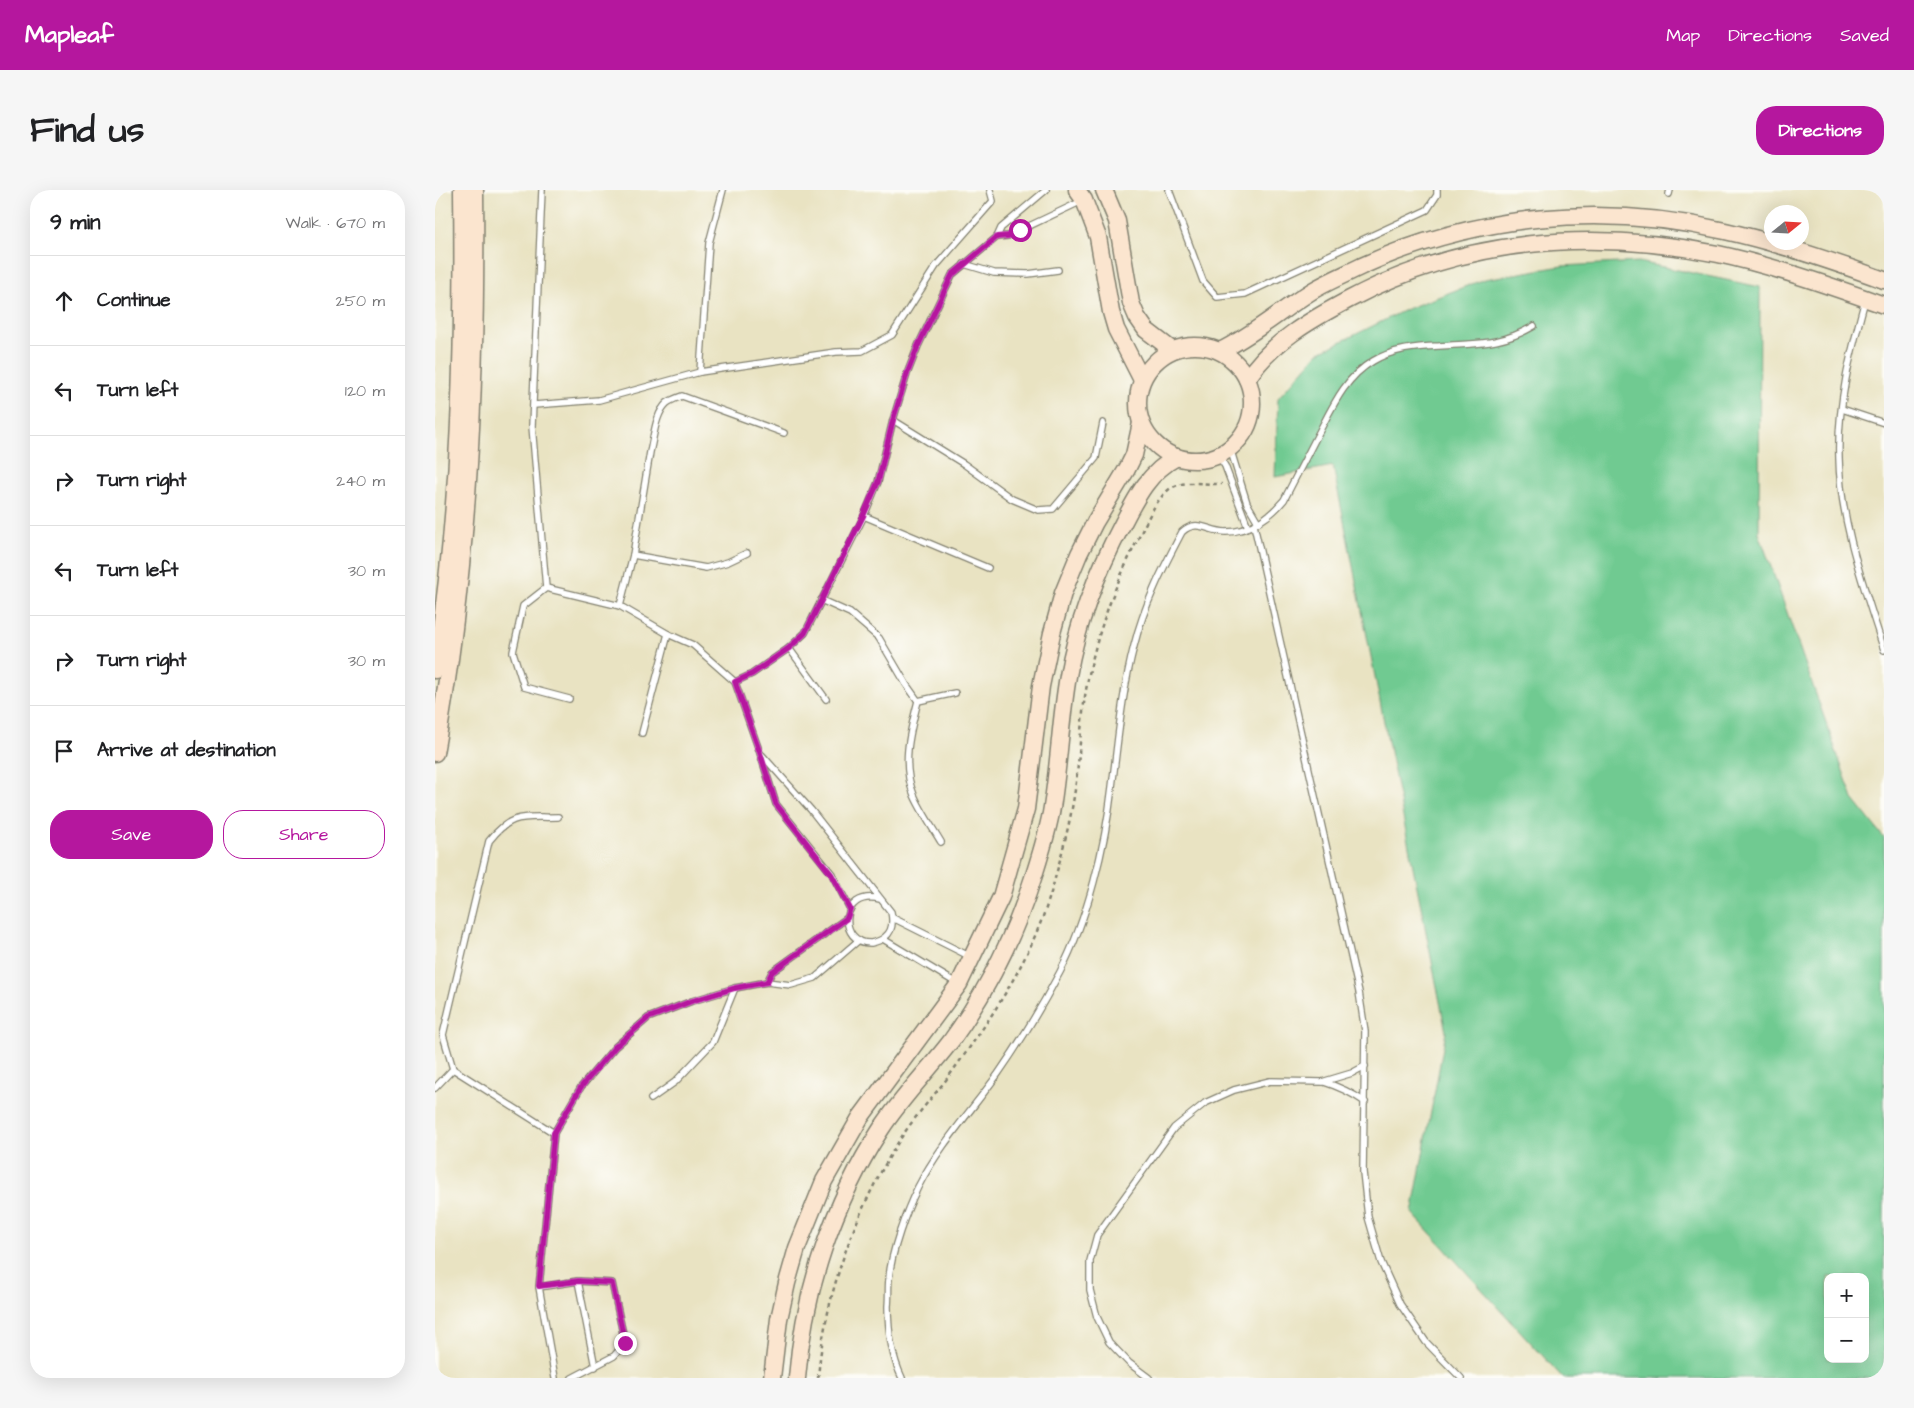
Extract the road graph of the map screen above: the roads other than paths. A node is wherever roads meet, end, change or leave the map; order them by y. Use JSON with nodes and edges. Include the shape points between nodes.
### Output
{"nodes":[{"id":1,"x":462,"y":190,"type":"edge"},
{"id":2,"x":475,"y":190,"type":"edge"},
{"id":3,"x":484,"y":190,"type":"edge"},
{"id":4,"x":542,"y":190,"type":"edge"},
{"id":5,"x":723,"y":190,"type":"edge"},
{"id":6,"x":990,"y":190,"type":"edge"},
{"id":7,"x":1046,"y":190,"type":"edge"},
{"id":8,"x":1104,"y":190,"type":"edge"},
{"id":9,"x":1169,"y":190,"type":"edge"},
{"id":10,"x":1437,"y":190,"type":"edge"},
{"id":11,"x":1081,"y":195,"type":"edge"},
{"id":12,"x":1724,"y":230,"type":"junction"},
{"id":13,"x":997,"y":237,"type":"junction"},
{"id":14,"x":1719,"y":255,"type":"junction"},
{"id":15,"x":964,"y":264,"type":"junction"},
{"id":16,"x":1058,"y":270,"type":"dead end"},
{"id":17,"x":476,"y":273,"type":"junction"},
{"id":18,"x":1884,"y":280,"type":"edge"},
{"id":19,"x":1866,"y":298,"type":"junction"},
{"id":20,"x":1884,"y":305,"type":"edge"},
{"id":21,"x":1533,"y":326,"type":"dead end"},
{"id":22,"x":1172,"y":350,"type":"junction"},
{"id":23,"x":1220,"y":351,"type":"junction"},
{"id":24,"x":700,"y":372,"type":"junction"},
{"id":25,"x":1247,"y":379,"type":"junction"},
{"id":26,"x":1142,"y":380,"type":"junction"},
{"id":27,"x":534,"y":405,"type":"junction"},
{"id":28,"x":1842,"y":409,"type":"junction"},
{"id":29,"x":893,"y":420,"type":"junction"},
{"id":30,"x":1103,"y":423,"type":"dead end"},
{"id":31,"x":1141,"y":423,"type":"junction"},
{"id":32,"x":1884,"y":423,"type":"edge"},
{"id":33,"x":784,"y":433,"type":"dead end"},
{"id":34,"x":1224,"y":452,"type":"junction"},
{"id":35,"x":1177,"y":457,"type":"junction"},
{"id":36,"x":863,"y":516,"type":"junction"},
{"id":37,"x":1253,"y":525,"type":"junction"},
{"id":38,"x":747,"y":553,"type":"dead end"},
{"id":39,"x":633,"y":555,"type":"junction"},
{"id":40,"x":988,"y":568,"type":"dead end"},
{"id":41,"x":546,"y":588,"type":"junction"},
{"id":42,"x":821,"y":600,"type":"junction"},
{"id":43,"x":620,"y":606,"type":"junction"},
{"id":44,"x":668,"y":634,"type":"junction"},
{"id":45,"x":789,"y":648,"type":"junction"},
{"id":46,"x":1884,"y":650,"type":"edge"},
{"id":47,"x":435,"y":670,"type":"edge"},
{"id":48,"x":735,"y":682,"type":"junction"},
{"id":49,"x":955,"y":693,"type":"dead end"},
{"id":50,"x":569,"y":699,"type":"dead end"},
{"id":51,"x":826,"y":699,"type":"dead end"},
{"id":52,"x":918,"y":701,"type":"junction"},
{"id":53,"x":642,"y":733,"type":"dead end"},
{"id":54,"x":435,"y":753,"type":"edge"},
{"id":55,"x":760,"y":753,"type":"junction"},
{"id":56,"x":558,"y":817,"type":"dead end"},
{"id":57,"x":941,"y":842,"type":"dead end"},
{"id":58,"x":880,"y":899,"type":"junction"},
{"id":59,"x":850,"y":909,"type":"junction"},
{"id":60,"x":847,"y":918,"type":"junction"},
{"id":61,"x":893,"y":918,"type":"junction"},
{"id":62,"x":883,"y":939,"type":"junction"},
{"id":63,"x":859,"y":940,"type":"junction"},
{"id":64,"x":973,"y":958,"type":"junction"},
{"id":65,"x":962,"y":979,"type":"junction"},
{"id":66,"x":767,"y":982,"type":"junction"},
{"id":67,"x":987,"y":984,"type":"junction"},
{"id":68,"x":735,"y":988,"type":"junction"},
{"id":69,"x":1365,"y":1066,"type":"junction"},
{"id":70,"x":453,"y":1069,"type":"junction"},
{"id":71,"x":1322,"y":1082,"type":"junction"},
{"id":72,"x":435,"y":1088,"type":"edge"},
{"id":73,"x":651,"y":1099,"type":"dead end"},
{"id":74,"x":1365,"y":1102,"type":"junction"},
{"id":75,"x":554,"y":1133,"type":"junction"},
{"id":76,"x":578,"y":1281,"type":"junction"},
{"id":77,"x":539,"y":1286,"type":"junction"},
{"id":78,"x":595,"y":1367,"type":"junction"},
{"id":79,"x":555,"y":1378,"type":"edge"},
{"id":80,"x":573,"y":1378,"type":"edge"},
{"id":81,"x":772,"y":1378,"type":"edge"},
{"id":82,"x":797,"y":1378,"type":"edge"},
{"id":83,"x":902,"y":1378,"type":"edge"},
{"id":84,"x":1149,"y":1378,"type":"edge"},
{"id":85,"x":1461,"y":1378,"type":"edge"}],
"edges":[{"from":1,"to":47,"type":"street","via":[[459,426],[447,578]]},
{"from":2,"to":17,"type":"street"},
{"from":3,"to":17,"type":"street"},
{"from":4,"to":27,"type":"lane"},
{"from":5,"to":24,"type":"lane","via":[[709,242]]},
{"from":6,"to":24,"type":"lane","via":[[993,202],[935,266],[892,335],[862,351]]},
{"from":7,"to":13,"type":"lane","via":[[1001,228]]},
{"from":8,"to":22,"type":"street","via":[[1117,221],[1131,303],[1146,330]]},
{"from":9,"to":10,"type":"lane","via":[[1203,281],[1217,297],[1245,294],[1427,210]]},
{"from":11,"to":13,"type":"lane","via":[[1008,236]]},
{"from":11,"to":26,"type":"street","via":[[1098,238],[1116,329]]},
{"from":12,"to":14,"type":"street"},
{"from":12,"to":18,"type":"street","via":[[1792,248]]},
{"from":12,"to":23,"type":"street","via":[[1651,218],[1589,215],[1528,219],[1468,229],[1414,245],[1363,266],[1313,291]]},
{"from":13,"to":15,"type":"lane"},
{"from":14,"to":19,"type":"street"},
{"from":14,"to":25,"type":"street","via":[[1648,243],[1589,240],[1529,244],[1471,254],[1404,274],[1324,312],[1269,351]]},
{"from":15,"to":16,"type":"lane","via":[[994,273],[1028,274]]},
{"from":15,"to":29,"type":"lane","via":[[952,275],[918,346]]},
{"from":17,"to":54,"type":"street","via":[[473,417],[467,503],[451,656]]},
{"from":19,"to":20,"type":"street"},
{"from":19,"to":28,"type":"lane","via":[[1849,362]]},
{"from":21,"to":37,"type":"lane","via":[[1500,341],[1417,347],[1394,351],[1373,360],[1339,393],[1284,500],[1277,509]]},
{"from":22,"to":23,"type":"street","via":[[1204,346]]},
{"from":22,"to":26,"type":"street","via":[[1159,357]]},
{"from":23,"to":25,"type":"street","via":[[1240,367]]},
{"from":24,"to":27,"type":"lane","via":[[599,400]]},
{"from":25,"to":34,"type":"street","via":[[1252,409],[1248,424],[1241,437]]},
{"from":26,"to":31,"type":"street","via":[[1138,394]]},
{"from":27,"to":41,"type":"lane","via":[[532,426]]},
{"from":28,"to":32,"type":"lane"},
{"from":28,"to":46,"type":"lane","via":[[1839,457],[1843,506]]},
{"from":29,"to":30,"type":"lane","via":[[964,464],[1012,499],[1038,510],[1053,509],[1096,458]]},
{"from":29,"to":36,"type":"lane","via":[[878,482]]},
{"from":31,"to":35,"type":"street","via":[[1149,438],[1162,450]]},
{"from":31,"to":64,"type":"street","via":[[1134,455],[1095,522],[1063,592],[1041,686],[1027,809],[1001,897]]},
{"from":33,"to":39,"type":"lane","via":[[682,396],[667,402],[658,414]]},
{"from":34,"to":35,"type":"street","via":[[1204,459]]},
{"from":34,"to":37,"type":"lane","via":[[1247,503]]},
{"from":34,"to":37,"type":"lane","via":[[1225,466]]},
{"from":35,"to":67,"type":"street","via":[[1158,470],[1138,493],[1105,560],[1082,619],[1068,675],[1055,788],[1046,833],[1022,908]]},
{"from":36,"to":40,"type":"lane"},
{"from":36,"to":42,"type":"lane"},
{"from":37,"to":69,"type":"lane","via":[[1359,992],[1365,1031]]},
{"from":37,"to":83,"type":"lane","via":[[1227,532],[1199,524],[1187,527],[1154,586],[1134,645],[1102,851],[1085,911],[1062,969],[1033,1023],[918,1187],[900,1231],[889,1277],[888,1324]]},
{"from":38,"to":39,"type":"lane","via":[[706,568]]},
{"from":39,"to":43,"type":"lane"},
{"from":41,"to":43,"type":"lane"},
{"from":41,"to":50,"type":"lane","via":[[523,606],[513,652],[524,687]]},
{"from":42,"to":45,"type":"lane","via":[[805,633]]},
{"from":42,"to":52,"type":"lane","via":[[849,613],[879,638]]},
{"from":43,"to":44,"type":"lane"},
{"from":44,"to":48,"type":"lane","via":[[693,645]]},
{"from":44,"to":53,"type":"lane"},
{"from":45,"to":48,"type":"lane"},
{"from":45,"to":51,"type":"lane"},
{"from":48,"to":55,"type":"lane"},
{"from":49,"to":52,"type":"lane"},
{"from":52,"to":57,"type":"lane","via":[[908,740],[907,761],[913,794]]},
{"from":55,"to":58,"type":"lane","via":[[811,810]]},
{"from":55,"to":59,"type":"lane","via":[[776,804],[827,869]]},
{"from":56,"to":70,"type":"lane","via":[[515,818],[501,826],[489,841],[443,1035]]},
{"from":58,"to":59,"type":"lane","via":[[863,898]]},
{"from":58,"to":61,"type":"lane","via":[[889,907]]},
{"from":59,"to":60,"type":"lane"},
{"from":60,"to":63,"type":"lane","via":[[850,931]]},
{"from":60,"to":66,"type":"lane","via":[[772,972]]},
{"from":61,"to":62,"type":"lane","via":[[891,930]]},
{"from":61,"to":64,"type":"lane"},
{"from":62,"to":63,"type":"lane","via":[[867,943]]},
{"from":62,"to":65,"type":"lane"},
{"from":63,"to":66,"type":"lane","via":[[815,978],[791,985]]},
{"from":64,"to":65,"type":"street"},
{"from":65,"to":67,"type":"street"},
{"from":65,"to":81,"type":"street","via":[[860,1118],[824,1181],[797,1248],[787,1283]]},
{"from":66,"to":68,"type":"lane"},
{"from":67,"to":82,"type":"street","via":[[949,1043],[881,1129],[847,1191],[811,1290]]},
{"from":68,"to":73,"type":"lane","via":[[713,1042],[675,1082]]},
{"from":68,"to":75,"type":"lane","via":[[648,1018],[615,1047],[581,1087]]},
{"from":69,"to":71,"type":"lane"},
{"from":69,"to":74,"type":"lane"},
{"from":70,"to":72,"type":"lane"},
{"from":70,"to":75,"type":"lane"},
{"from":71,"to":74,"type":"lane","via":[[1338,1086]]},
{"from":71,"to":84,"type":"lane","via":[[1270,1081],[1234,1090],[1205,1103],[1174,1128],[1097,1235],[1090,1261],[1090,1290],[1097,1317],[1109,1342]]},
{"from":74,"to":85,"type":"lane","via":[[1363,1172],[1368,1218],[1381,1262],[1400,1304],[1427,1342]]},
{"from":75,"to":77,"type":"lane"},
{"from":76,"to":77,"type":"lane"},
{"from":76,"to":78,"type":"lane"},
{"from":76,"to":78,"type":"lane","via":[[612,1283],[625,1343],[614,1356]]},
{"from":77,"to":79,"type":"lane"},
{"from":78,"to":80,"type":"lane"}]}
